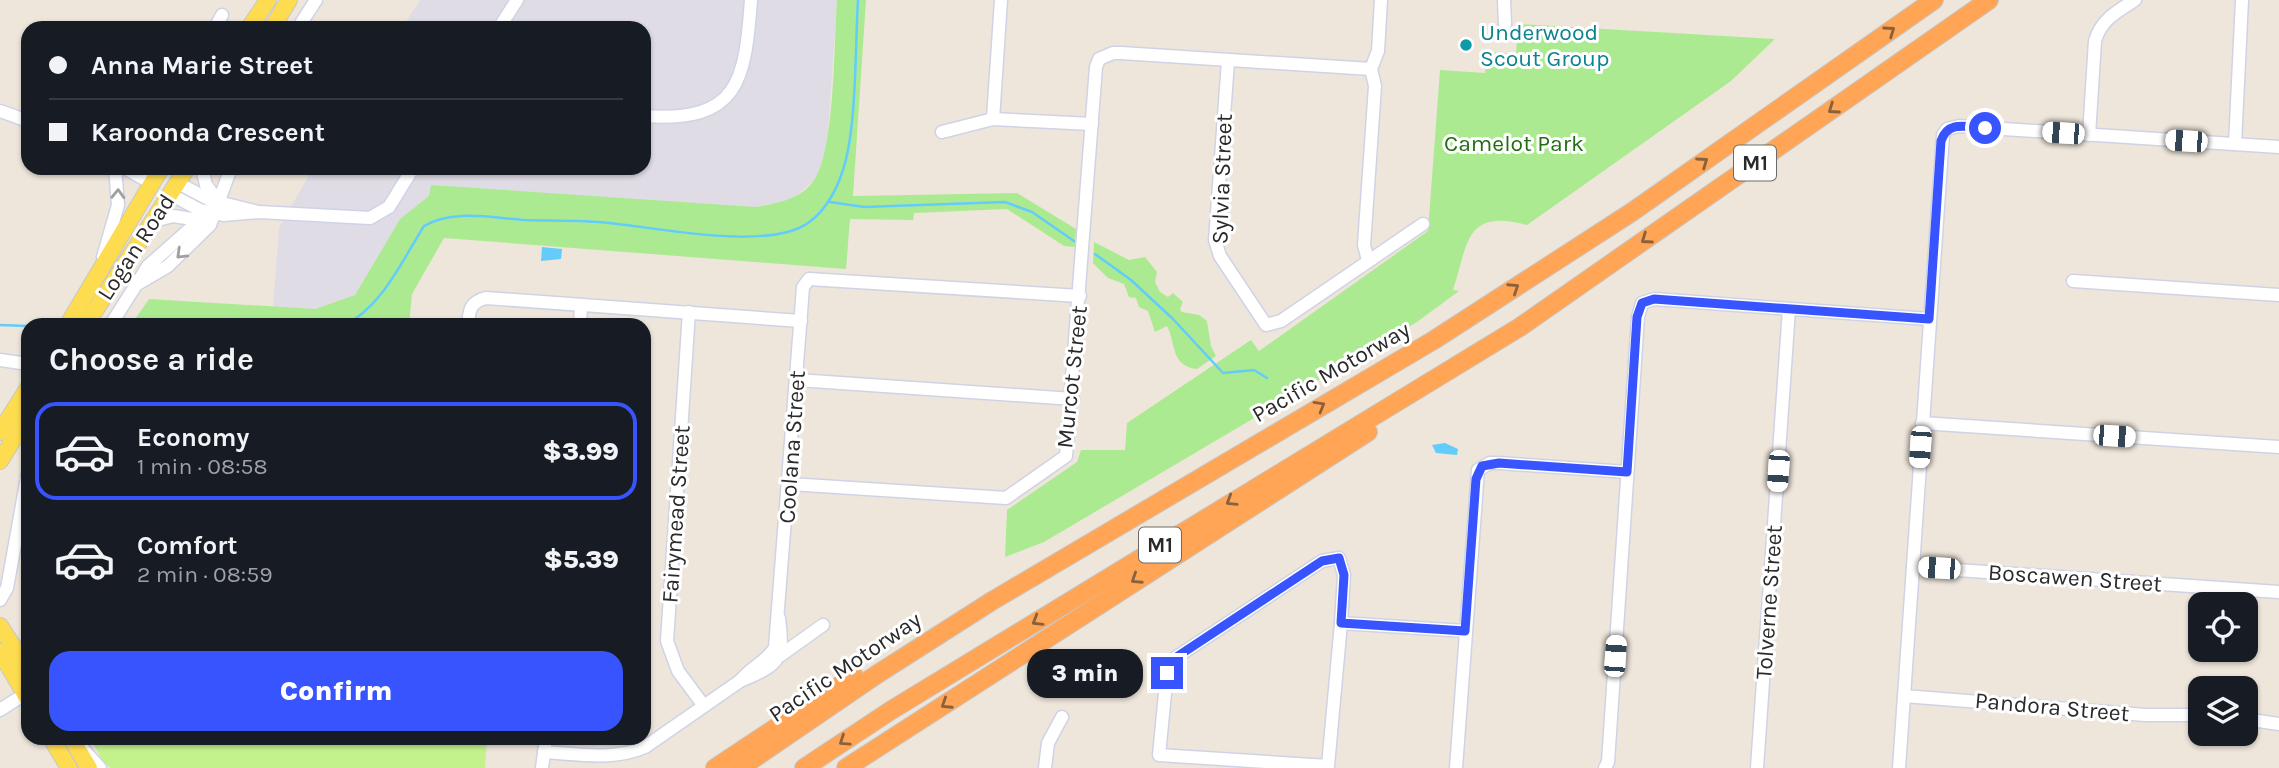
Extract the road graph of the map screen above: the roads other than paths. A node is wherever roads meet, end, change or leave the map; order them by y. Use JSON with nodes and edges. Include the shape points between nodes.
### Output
{"nodes":[{"id":1,"x":268,"y":0,"type":"edge"},
{"id":2,"x":289,"y":0,"type":"edge"},
{"id":3,"x":316,"y":0,"type":"edge"},
{"id":4,"x":517,"y":0,"type":"edge"},
{"id":5,"x":751,"y":0,"type":"edge"},
{"id":6,"x":1001,"y":0,"type":"edge"},
{"id":7,"x":1381,"y":0,"type":"edge"},
{"id":8,"x":1504,"y":0,"type":"edge"},
{"id":9,"x":1934,"y":0,"type":"edge"},
{"id":10,"x":1989,"y":0,"type":"edge"},
{"id":11,"x":2134,"y":0,"type":"edge"},
{"id":12,"x":2242,"y":0,"type":"edge"},
{"id":13,"x":222,"y":15,"type":"dead end"},
{"id":14,"x":219,"y":21,"type":"edge"},
{"id":15,"x":254,"y":21,"type":"edge"},
{"id":16,"x":276,"y":21,"type":"edge"},
{"id":17,"x":302,"y":21,"type":"edge"},
{"id":18,"x":504,"y":21,"type":"edge"},
{"id":19,"x":1505,"y":24,"type":"dead end"},
{"id":20,"x":1228,"y":61,"type":"junction"},
{"id":21,"x":1371,"y":69,"type":"junction"},
{"id":22,"x":0,"y":111,"type":"edge"},
{"id":23,"x":651,"y":116,"type":"edge"},
{"id":24,"x":21,"y":118,"type":"edge"},
{"id":25,"x":993,"y":119,"type":"junction"},
{"id":26,"x":1092,"y":124,"type":"junction"},
{"id":27,"x":942,"y":132,"type":"dead end"},
{"id":28,"x":2089,"y":135,"type":"junction"},
{"id":29,"x":2235,"y":144,"type":"junction"},
{"id":30,"x":2279,"y":147,"type":"edge"},
{"id":31,"x":116,"y":175,"type":"edge"},
{"id":32,"x":154,"y":175,"type":"edge"},
{"id":33,"x":158,"y":175,"type":"edge"},
{"id":34,"x":182,"y":175,"type":"edge"},
{"id":35,"x":204,"y":175,"type":"edge"},
{"id":36,"x":228,"y":175,"type":"edge"},
{"id":37,"x":409,"y":175,"type":"edge"},
{"id":38,"x":174,"y":188,"type":"junction"},
{"id":39,"x":210,"y":212,"type":"junction"},
{"id":40,"x":153,"y":221,"type":"junction"},
{"id":41,"x":1423,"y":224,"type":"dead end"},
{"id":42,"x":1368,"y":260,"type":"junction"},
{"id":43,"x":100,"y":267,"type":"junction"},
{"id":44,"x":2073,"y":281,"type":"dead end"},
{"id":45,"x":2279,"y":295,"type":"edge"},
{"id":46,"x":1080,"y":296,"type":"junction"},
{"id":47,"x":582,"y":305,"type":"junction"},
{"id":48,"x":1790,"y":309,"type":"junction"},
{"id":49,"x":689,"y":312,"type":"junction"},
{"id":50,"x":71,"y":318,"type":"edge"},
{"id":51,"x":90,"y":318,"type":"edge"},
{"id":52,"x":115,"y":318,"type":"edge"},
{"id":53,"x":468,"y":318,"type":"edge"},
{"id":54,"x":581,"y":318,"type":"edge"},
{"id":55,"x":1929,"y":319,"type":"junction"},
{"id":56,"x":801,"y":321,"type":"junction"},
{"id":57,"x":1520,"y":327,"type":"junction"},
{"id":58,"x":0,"y":360,"type":"edge"},
{"id":59,"x":21,"y":363,"type":"edge"},
{"id":60,"x":797,"y":380,"type":"junction"},
{"id":61,"x":21,"y":399,"type":"edge"},
{"id":62,"x":1073,"y":400,"type":"junction"},
{"id":63,"x":1922,"y":423,"type":"junction"},
{"id":64,"x":21,"y":427,"type":"edge"},
{"id":65,"x":0,"y":432,"type":"edge"},
{"id":66,"x":2279,"y":447,"type":"edge"},
{"id":67,"x":0,"y":461,"type":"edge"},
{"id":68,"x":1627,"y":472,"type":"junction"},
{"id":69,"x":790,"y":484,"type":"junction"},
{"id":70,"x":21,"y":510,"type":"edge"},
{"id":71,"x":1109,"y":530,"type":"junction"},
{"id":72,"x":1913,"y":567,"type":"junction"},
{"id":73,"x":2279,"y":592,"type":"edge"},
{"id":74,"x":0,"y":600,"type":"edge"},
{"id":75,"x":779,"y":618,"type":"junction"},
{"id":76,"x":1341,"y":623,"type":"junction"},
{"id":77,"x":823,"y":625,"type":"dead end"},
{"id":78,"x":0,"y":626,"type":"edge"},
{"id":79,"x":1465,"y":631,"type":"junction"},
{"id":80,"x":781,"y":635,"type":"junction"},
{"id":81,"x":802,"y":640,"type":"junction"},
{"id":82,"x":0,"y":652,"type":"edge"},
{"id":83,"x":777,"y":653,"type":"junction"},
{"id":84,"x":21,"y":658,"type":"edge"},
{"id":85,"x":21,"y":685,"type":"edge"},
{"id":86,"x":1904,"y":696,"type":"junction"},
{"id":87,"x":21,"y":698,"type":"edge"},
{"id":88,"x":704,"y":706,"type":"junction"},
{"id":89,"x":0,"y":710,"type":"edge"},
{"id":90,"x":2188,"y":715,"type":"edge"},
{"id":91,"x":1062,"y":717,"type":"dead end"},
{"id":92,"x":2258,"y":721,"type":"edge"},
{"id":93,"x":2279,"y":724,"type":"edge"},
{"id":94,"x":651,"y":743,"type":"edge"},
{"id":95,"x":55,"y":745,"type":"edge"},
{"id":96,"x":77,"y":745,"type":"edge"},
{"id":97,"x":79,"y":745,"type":"edge"},
{"id":98,"x":545,"y":745,"type":"edge"},
{"id":99,"x":648,"y":745,"type":"edge"},
{"id":100,"x":69,"y":768,"type":"edge"},
{"id":101,"x":89,"y":768,"type":"edge"},
{"id":102,"x":100,"y":768,"type":"edge"},
{"id":103,"x":542,"y":768,"type":"edge"},
{"id":104,"x":715,"y":768,"type":"edge"},
{"id":105,"x":740,"y":768,"type":"edge"},
{"id":106,"x":804,"y":768,"type":"edge"},
{"id":107,"x":846,"y":768,"type":"edge"},
{"id":108,"x":1045,"y":768,"type":"edge"},
{"id":109,"x":1455,"y":768,"type":"edge"},
{"id":110,"x":1605,"y":768,"type":"edge"},
{"id":111,"x":1757,"y":768,"type":"edge"},
{"id":112,"x":1899,"y":768,"type":"edge"}],
"edges":[{"from":1,"to":15,"type":"main road"},
{"from":2,"to":16,"type":"main road"},
{"from":3,"to":17,"type":"street"},
{"from":4,"to":18,"type":"street"},
{"from":5,"to":23,"type":"street","via":[[747,57],[740,79],[721,102],[694,115]]},
{"from":6,"to":25,"type":"street"},
{"from":7,"to":21,"type":"street"},
{"from":8,"to":19,"type":"street"},
{"from":71,"to":9,"type":"highway","name":"Pacific Motorway","number":"M1","one_way":true,"via":[[1457,325],[1632,212]]},
{"from":10,"to":57,"type":"highway","number":"M1","one_way":true},
{"from":11,"to":28,"type":"street","via":[[2099,28]]},
{"from":12,"to":29,"type":"street"},
{"from":13,"to":14,"type":"street"},
{"from":20,"to":21,"type":"street"},
{"from":20,"to":26,"type":"street","name":"Murcot Street","via":[[1105,55],[1096,67]]},
{"from":20,"to":42,"type":"street","name":"Sylvia Street","via":[[1215,240],[1220,256],[1266,325],[1281,321]]},
{"from":21,"to":42,"type":"street","via":[[1375,86],[1364,245]]},
{"from":22,"to":24,"type":"street"},
{"from":25,"to":26,"type":"street"},
{"from":25,"to":27,"type":"street"},
{"from":26,"to":46,"type":"street","name":"Murcot Street"},
{"from":28,"to":29,"type":"street"},
{"from":28,"to":55,"type":"street","via":[[1959,126],[1947,130],[1941,141]]},
{"from":29,"to":30,"type":"street"},
{"from":43,"to":31,"type":"street","one_way":true,"via":[[118,200]]},
{"from":32,"to":43,"type":"main road","name":"Logan Road"},
{"from":33,"to":38,"type":"main road"},
{"from":34,"to":38,"type":"main road","name":"Logan Road"},
{"from":35,"to":39,"type":"street"},
{"from":36,"to":39,"type":"street","name":"Logan Road"},
{"from":37,"to":39,"type":"street","via":[[380,214],[360,219]]},
{"from":38,"to":39,"type":"street"},
{"from":38,"to":40,"type":"main road","name":"Logan Road"},
{"from":39,"to":40,"type":"street"},
{"from":39,"to":52,"type":"street","name":"Logan Road","via":[[208,228],[171,264],[137,284]]},
{"from":40,"to":51,"type":"main road","name":"Logan Road"},
{"from":41,"to":42,"type":"street"},
{"from":43,"to":50,"type":"main road","name":"Logan Road"},
{"from":44,"to":45,"type":"street"},
{"from":46,"to":56,"type":"street","name":"Coolana Street","via":[[809,279],[803,287]]},
{"from":46,"to":62,"type":"street","name":"Murcot Street"},
{"from":47,"to":49,"type":"street"},
{"from":47,"to":53,"type":"street","via":[[486,298],[469,308]]},
{"from":47,"to":54,"type":"street"},
{"from":48,"to":55,"type":"street"},
{"from":48,"to":68,"type":"street","via":[[1654,299],[1642,303],[1637,317]]},
{"from":48,"to":111,"type":"street","name":"Tolverne Street"},
{"from":49,"to":56,"type":"street"},
{"from":49,"to":88,"type":"street","name":"Fairymead Street","via":[[667,641],[678,671]]},
{"from":55,"to":63,"type":"street"},
{"from":56,"to":60,"type":"street","name":"Coolana Street"},
{"from":57,"to":106,"type":"highway","number":"M1","one_way":true,"via":[[890,710]]},
{"from":57,"to":107,"type":"highway","one_way":true,"via":[[1477,366],[1205,534]]},
{"from":58,"to":59,"type":"street"},
{"from":60,"to":62,"type":"street"},
{"from":60,"to":69,"type":"street","name":"Coolana Street"},
{"from":61,"to":65,"type":"main road"},
{"from":62,"to":69,"type":"street","name":"Murcot Street","via":[[1066,456],[1006,498]]},
{"from":63,"to":66,"type":"street"},
{"from":63,"to":72,"type":"street"},
{"from":64,"to":67,"type":"main road"},
{"from":68,"to":79,"type":"street","via":[[1499,463],[1482,466],[1476,479]]},
{"from":68,"to":110,"type":"street"},
{"from":69,"to":75,"type":"street","name":"Coolana Street"},
{"from":70,"to":74,"type":"street","via":[[7,587]]},
{"from":71,"to":104,"type":"highway","via":[[1018,574]]},
{"from":71,"to":105,"type":"highway","name":"Pacific Motorway","number":"M1","via":[[876,675]]},
{"from":72,"to":73,"type":"street","name":"Boscawen Street"},
{"from":72,"to":86,"type":"street"},
{"from":75,"to":80,"type":"street","name":"Coolana Street"},
{"from":75,"to":83,"type":"street","name":"Coolana Street"},
{"from":76,"to":76,"type":"street","via":[[1344,575],[1339,558],[1322,561],[1175,658],[1167,673],[1159,755],[1328,766]]},
{"from":76,"to":79,"type":"street"},
{"from":77,"to":81,"type":"street"},
{"from":78,"to":84,"type":"main road"},
{"from":79,"to":109,"type":"street"},
{"from":80,"to":81,"type":"street","via":[[786,640]]},
{"from":80,"to":83,"type":"street","name":"Coolana Street"},
{"from":81,"to":83,"type":"street"},
{"from":82,"to":85,"type":"main road"},
{"from":83,"to":88,"type":"street","via":[[775,662]]},
{"from":86,"to":90,"type":"street","name":"Pandora Street"},
{"from":86,"to":112,"type":"street"},
{"from":87,"to":89,"type":"street"},
{"from":88,"to":94,"type":"street"},
{"from":91,"to":108,"type":"street","via":[[1048,743]]},
{"from":92,"to":93,"type":"street"},
{"from":95,"to":100,"type":"main road"},
{"from":96,"to":101,"type":"main road"},
{"from":97,"to":102,"type":"street"},
{"from":98,"to":99,"type":"street","via":[[612,756]]},
{"from":98,"to":103,"type":"street"}]}
